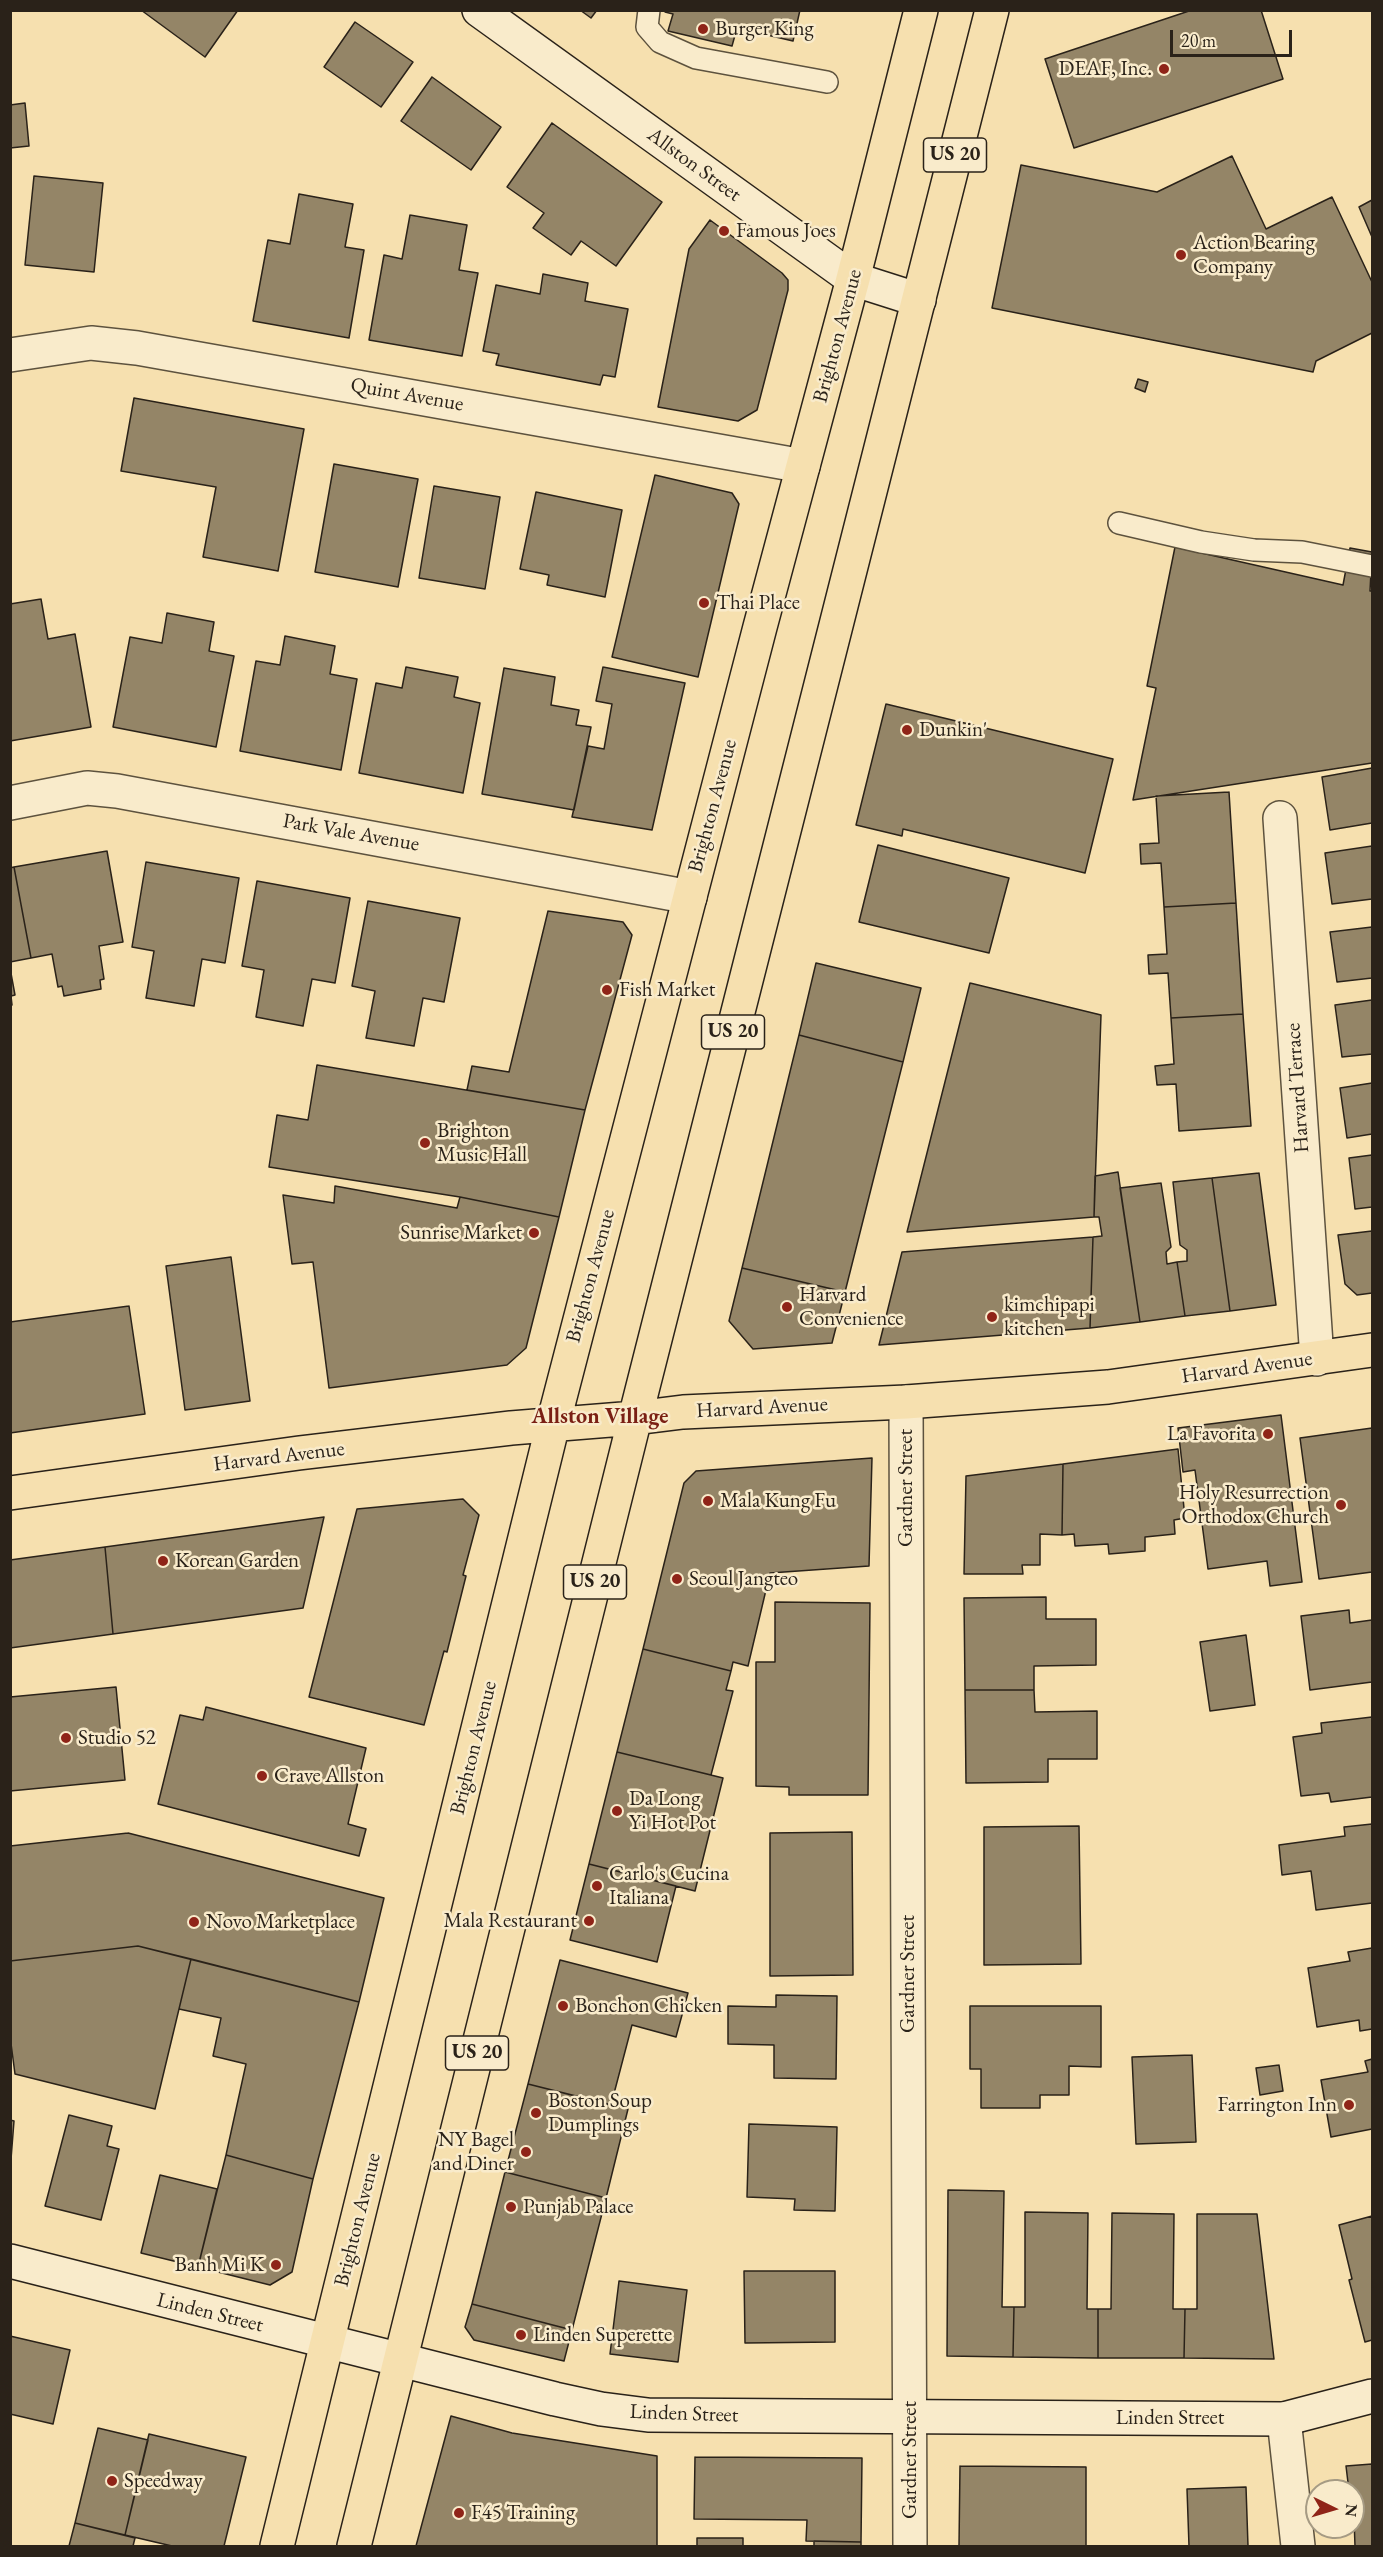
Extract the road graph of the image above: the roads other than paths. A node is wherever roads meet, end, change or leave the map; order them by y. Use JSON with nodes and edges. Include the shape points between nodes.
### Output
{"nodes":[{"id":1,"x":479,"y":10,"type":"edge"},
{"id":2,"x":649,"y":10,"type":"edge"},
{"id":3,"x":921,"y":10,"type":"edge"},
{"id":4,"x":992,"y":10,"type":"edge"},
{"id":5,"x":827,"y":82,"type":"dead end"},
{"id":6,"x":853,"y":279,"type":"junction"},
{"id":7,"x":919,"y":300,"type":"junction"},
{"id":8,"x":10,"y":355,"type":"edge"},
{"id":9,"x":803,"y":466,"type":"junction"},
{"id":10,"x":1119,"y":523,"type":"dead end"},
{"id":11,"x":1372,"y":566,"type":"edge"},
{"id":12,"x":10,"y":802,"type":"edge"},
{"id":13,"x":1280,"y":818,"type":"dead end"},
{"id":14,"x":690,"y":897,"type":"junction"},
{"id":15,"x":1372,"y":1350,"type":"edge"},
{"id":16,"x":1317,"y":1359,"type":"junction"},
{"id":17,"x":906,"y":1402,"type":"junction"},
{"id":18,"x":635,"y":1418,"type":"junction"},
{"id":19,"x":553,"y":1424,"type":"junction"},
{"id":20,"x":10,"y":1493,"type":"edge"},
{"id":21,"x":10,"y":2261,"type":"edge"},
{"id":22,"x":327,"y":2343,"type":"junction"},
{"id":23,"x":400,"y":2362,"type":"junction"},
{"id":24,"x":1372,"y":2396,"type":"edge"},
{"id":25,"x":910,"y":2416,"type":"junction"},
{"id":26,"x":1284,"y":2418,"type":"junction"},
{"id":27,"x":277,"y":2547,"type":"edge"},
{"id":28,"x":354,"y":2547,"type":"edge"},
{"id":29,"x":910,"y":2547,"type":"edge"},
{"id":30,"x":1298,"y":2547,"type":"edge"}],
"edges":[{"from":1,"to":6,"type":"street","name":"Allston Street"},
{"from":2,"to":5,"type":"lane","via":[[647,27],[660,42],[696,58]]},
{"from":3,"to":6,"type":"main road","name":"Brighton Avenue"},
{"from":4,"to":7,"type":"main road","number":"US 20"},
{"from":6,"to":7,"type":"street","name":"Allston Street"},
{"from":6,"to":9,"type":"main road","name":"Brighton Avenue"},
{"from":7,"to":18,"type":"main road","number":"US 20"},
{"from":8,"to":9,"type":"street","name":"Quint Avenue","via":[[91,344],[137,348]]},
{"from":9,"to":14,"type":"main road","name":"Brighton Avenue"},
{"from":10,"to":11,"type":"lane","via":[[1201,542],[1302,552]]},
{"from":12,"to":14,"type":"street","name":"Park Vale Avenue","via":[[87,788],[117,791]]},
{"from":13,"to":16,"type":"street","name":"Harvard Terrace"},
{"from":14,"to":19,"type":"main road","name":"Brighton Avenue"},
{"from":15,"to":16,"type":"main road","name":"Harvard Avenue"},
{"from":16,"to":17,"type":"main road","name":"Harvard Avenue","via":[[1108,1387]]},
{"from":17,"to":18,"type":"main road","name":"Harvard Avenue","via":[[683,1412]]},
{"from":17,"to":25,"type":"street","name":"Gardner Street"},
{"from":18,"to":19,"type":"main road","name":"Harvard Avenue"},
{"from":18,"to":23,"type":"main road","number":"US 20"},
{"from":19,"to":20,"type":"main road","name":"Harvard Avenue","via":[[299,1453]]},
{"from":19,"to":22,"type":"main road","name":"Brighton Avenue"},
{"from":21,"to":22,"type":"street","name":"Linden Street"},
{"from":22,"to":23,"type":"street","name":"Linden Street"},
{"from":22,"to":27,"type":"main road","name":"Brighton Avenue"},
{"from":23,"to":25,"type":"street","name":"Linden Street","via":[[601,2409],[648,2415]]},
{"from":23,"to":28,"type":"main road","number":"US 20"},
{"from":24,"to":26,"type":"street","name":"Linden Street"},
{"from":25,"to":26,"type":"street","name":"Linden Street"},
{"from":25,"to":29,"type":"street","name":"Gardner Street"},
{"from":26,"to":30,"type":"street"}]}
